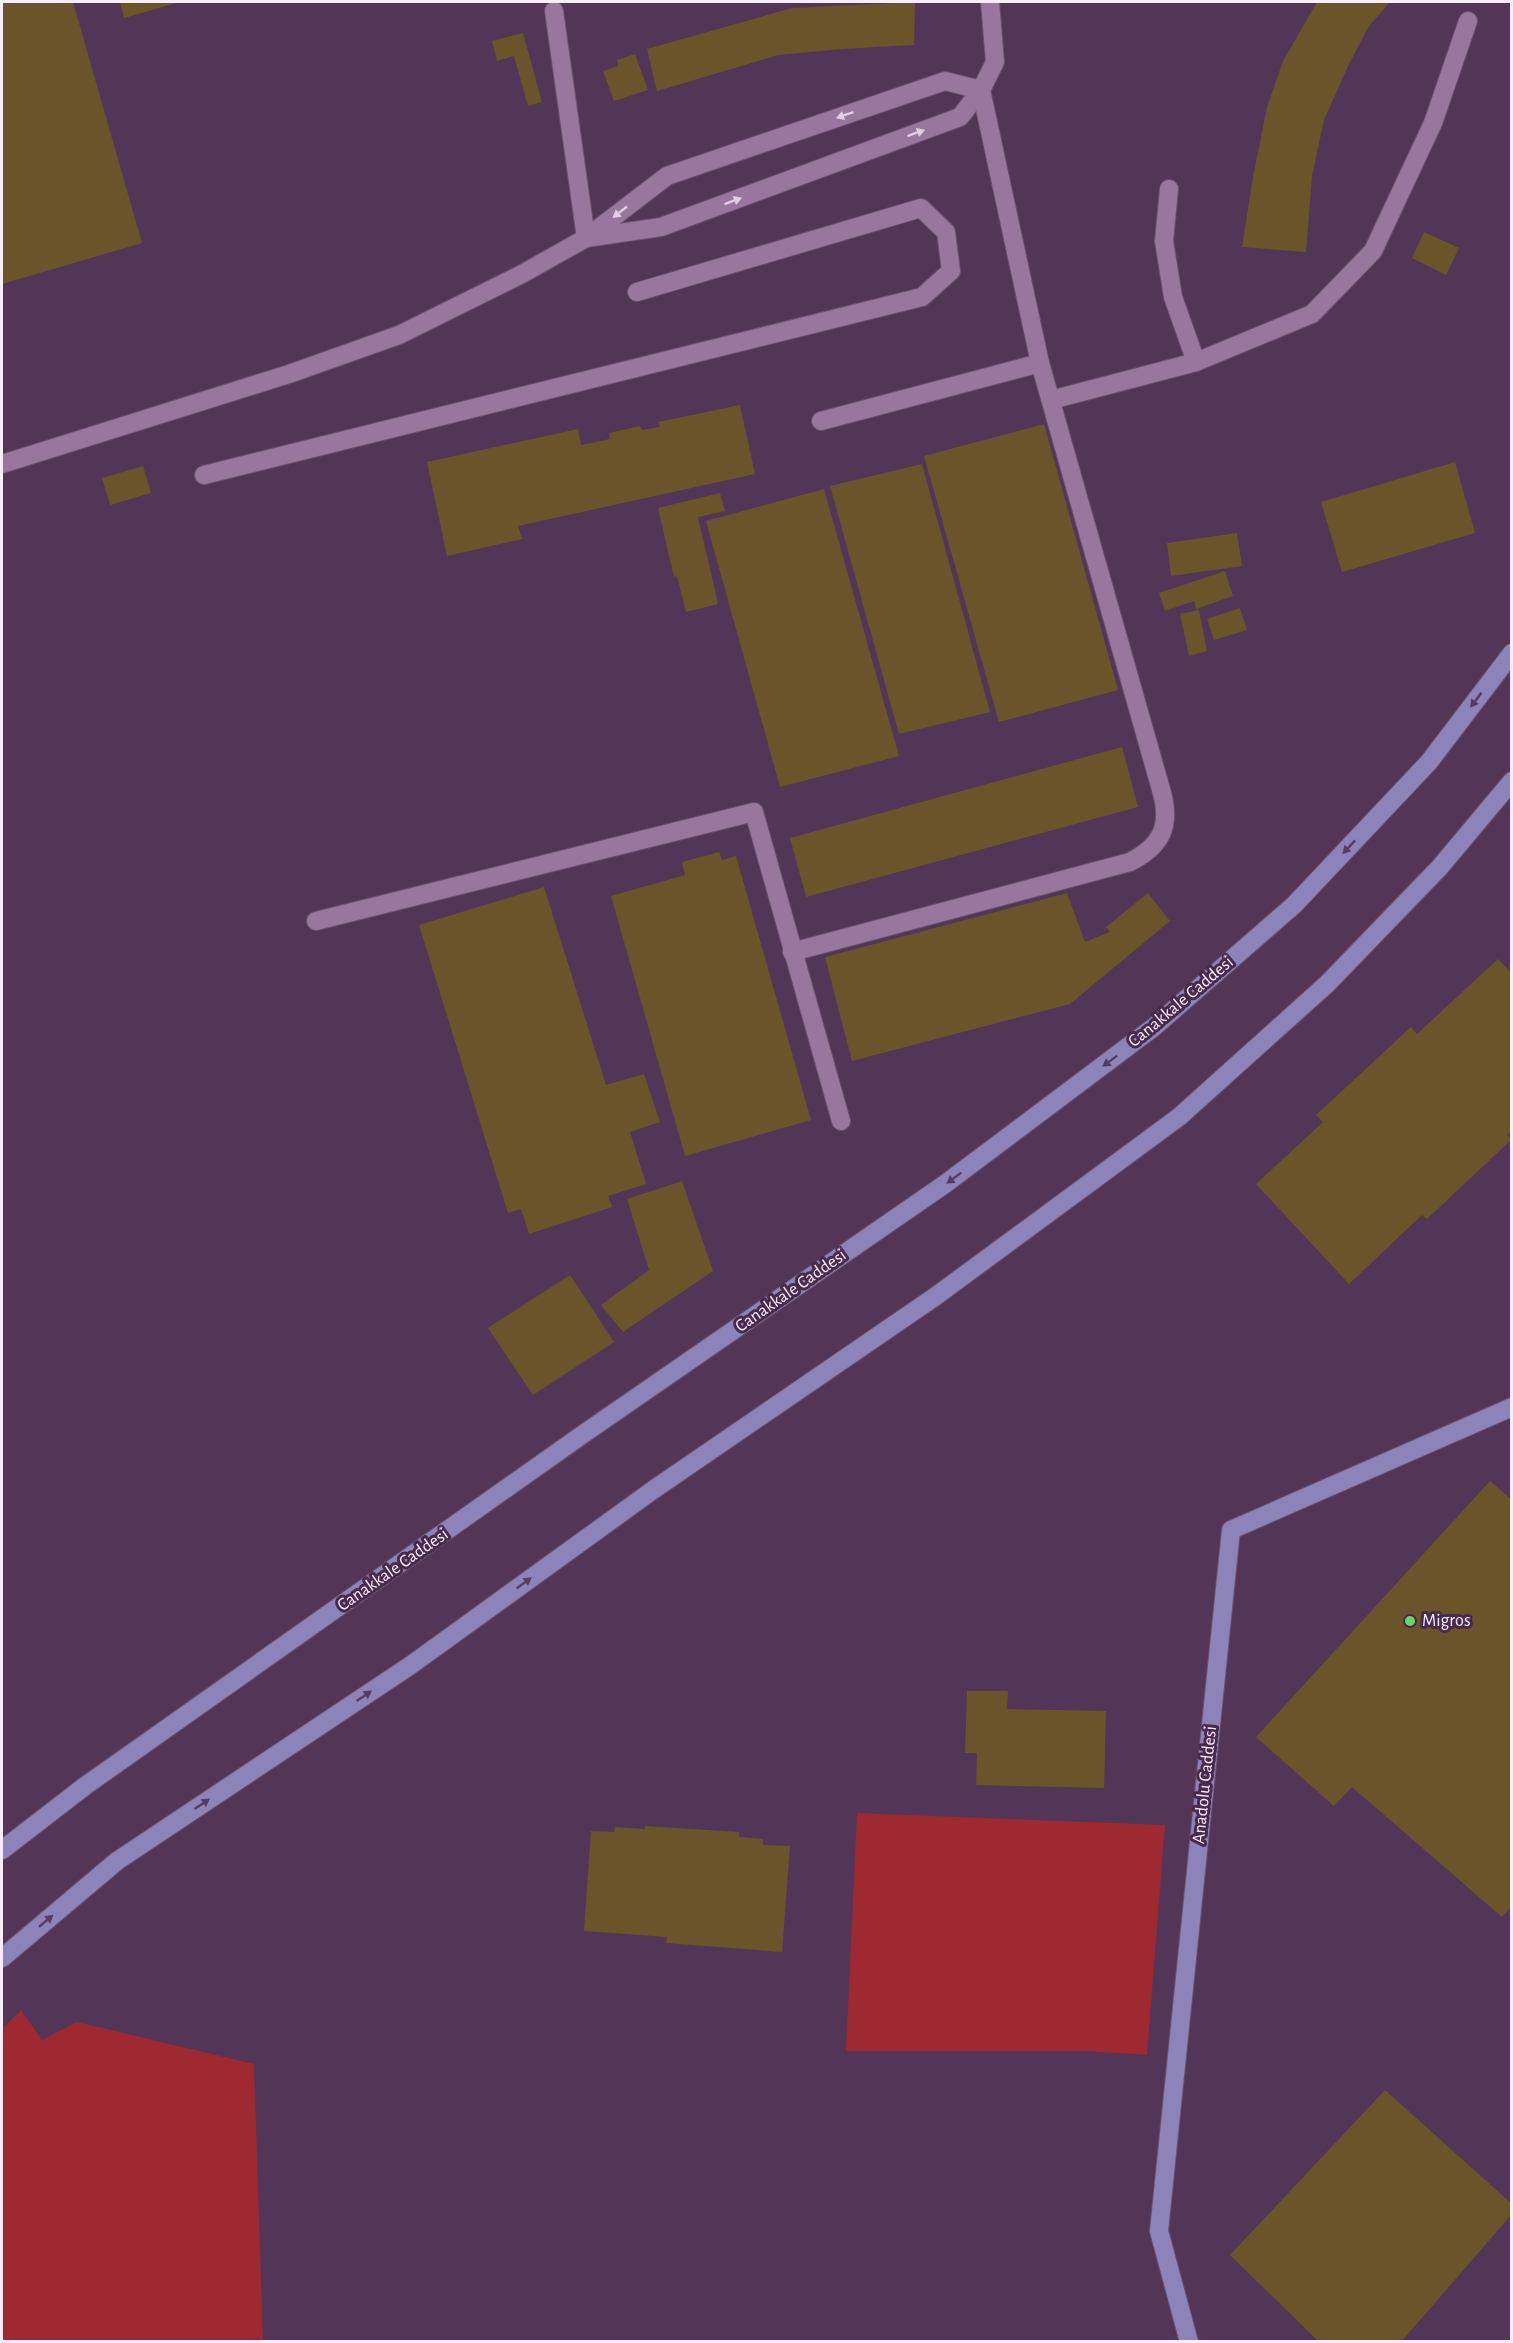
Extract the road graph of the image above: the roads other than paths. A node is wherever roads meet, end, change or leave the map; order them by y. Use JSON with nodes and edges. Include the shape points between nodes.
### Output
{"nodes":[{"id":1,"x":990,"y":2,"type":"edge"},
{"id":2,"x":554,"y":10,"type":"dead end"},
{"id":3,"x":1468,"y":21,"type":"dead end"},
{"id":4,"x":981,"y":90,"type":"junction"},
{"id":5,"x":1169,"y":189,"type":"dead end"},
{"id":6,"x":586,"y":238,"type":"junction"},
{"id":7,"x":637,"y":292,"type":"dead end"},
{"id":8,"x":1196,"y":362,"type":"junction"},
{"id":9,"x":1040,"y":363,"type":"junction"},
{"id":10,"x":1051,"y":400,"type":"junction"},
{"id":11,"x":821,"y":421,"type":"dead end"},
{"id":12,"x":2,"y":464,"type":"edge"},
{"id":13,"x":204,"y":475,"type":"dead end"},
{"id":14,"x":1512,"y":653,"type":"edge"},
{"id":15,"x":1512,"y":782,"type":"edge"},
{"id":16,"x":316,"y":921,"type":"dead end"},
{"id":17,"x":792,"y":952,"type":"junction"},
{"id":18,"x":841,"y":1121,"type":"dead end"},
{"id":19,"x":1512,"y":1407,"type":"edge"},
{"id":20,"x":2,"y":1850,"type":"edge"},
{"id":21,"x":2,"y":1958,"type":"edge"},
{"id":22,"x":1189,"y":2342,"type":"edge"}],
"edges":[{"from":1,"to":4,"type":"lane","via":[[995,62]]},
{"from":2,"to":6,"type":"lane"},
{"from":3,"to":8,"type":"lane","via":[[1433,123],[1373,251],[1312,314]]},
{"from":6,"to":4,"type":"lane","one_way":true,"via":[[661,227],[960,117]]},
{"from":4,"to":6,"type":"lane","one_way":true,"via":[[945,81],[667,176]]},
{"from":4,"to":9,"type":"lane"},
{"from":5,"to":8,"type":"lane","via":[[1164,241],[1173,297]]},
{"from":6,"to":12,"type":"lane","via":[[399,335],[289,374]]},
{"from":7,"to":13,"type":"lane","via":[[921,208],[946,232],[951,271],[922,297]]},
{"from":8,"to":10,"type":"lane"},
{"from":9,"to":10,"type":"lane"},
{"from":9,"to":11,"type":"lane"},
{"from":10,"to":17,"type":"lane","via":[[1167,809],[1158,842],[1130,862]]},
{"from":14,"to":20,"type":"main road","name":"Canakkale Caddesi","one_way":true,"via":[[1429,762],[1294,905],[1154,1028],[945,1184],[579,1437],[85,1786]]},
{"from":21,"to":15,"type":"main road","one_way":true,"via":[[117,1861],[411,1665],[653,1490],[936,1296],[1179,1117],[1327,984],[1440,867]]},
{"from":16,"to":17,"type":"lane","via":[[754,812]]},
{"from":17,"to":18,"type":"lane"},
{"from":19,"to":22,"type":"main road","name":"Anadolu Caddesi","via":[[1231,1530],[1159,2231]]}]}
